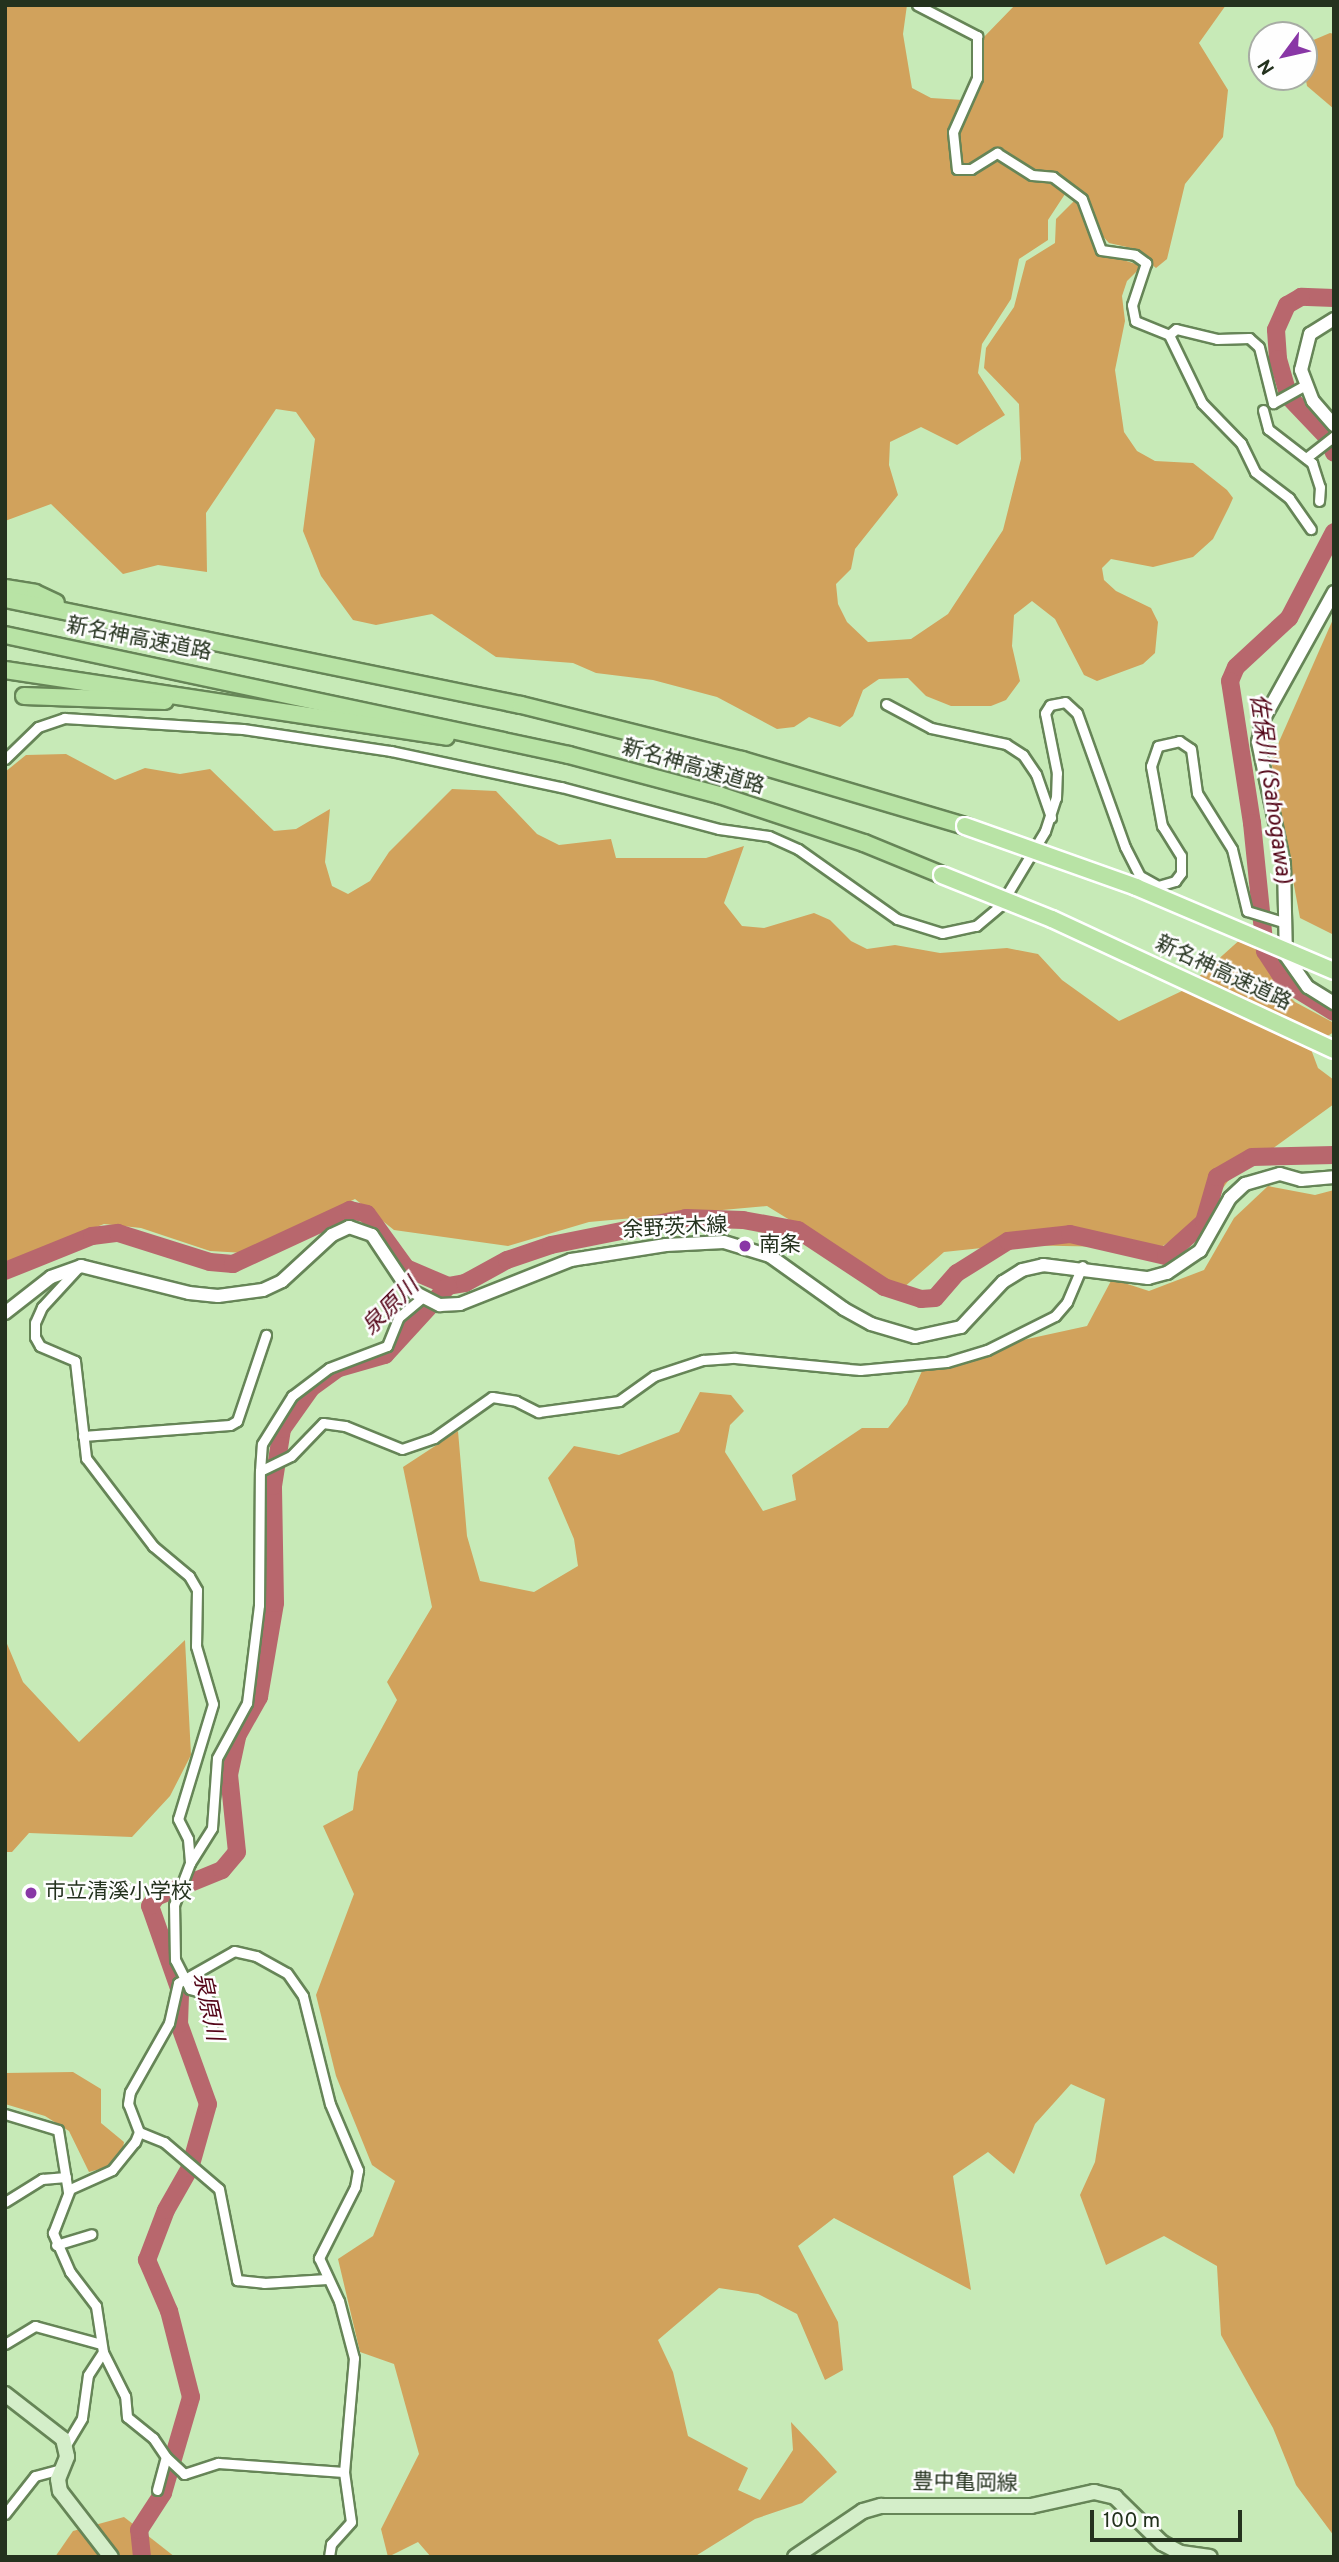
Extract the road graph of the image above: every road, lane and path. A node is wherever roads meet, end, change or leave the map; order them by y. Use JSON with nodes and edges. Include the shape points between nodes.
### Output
{"nodes":[{"id":1,"x":918,"y":5,"type":"edge"},
{"id":2,"x":1334,"y":319,"type":"edge"},
{"id":3,"x":1168,"y":335,"type":"junction"},
{"id":4,"x":1304,"y":386,"type":"junction"},
{"id":5,"x":1273,"y":403,"type":"junction"},
{"id":6,"x":1334,"y":425,"type":"edge"},
{"id":7,"x":1334,"y":436,"type":"edge"},
{"id":8,"x":1306,"y":458,"type":"junction"},
{"id":9,"x":1318,"y":501,"type":"dead end"},
{"id":10,"x":1311,"y":529,"type":"dead end"},
{"id":11,"x":5,"y":587,"type":"edge"},
{"id":12,"x":1334,"y":592,"type":"edge"},
{"id":13,"x":5,"y":600,"type":"edge"},
{"id":14,"x":74,"y":613,"type":"junction"},
{"id":15,"x":5,"y":635,"type":"edge"},
{"id":16,"x":5,"y":670,"type":"edge"},
{"id":17,"x":24,"y":696,"type":"dead end"},
{"id":18,"x":244,"y":704,"type":"junction"},
{"id":19,"x":886,"y":704,"type":"dead end"},
{"id":20,"x":5,"y":759,"type":"edge"},
{"id":21,"x":719,"y":795,"type":"junction"},
{"id":22,"x":1051,"y":817,"type":"junction"},
{"id":23,"x":1280,"y":922,"type":"junction"},
{"id":24,"x":1334,"y":971,"type":"edge"},
{"id":25,"x":1334,"y":1003,"type":"edge"},
{"id":26,"x":1334,"y":1050,"type":"edge"},
{"id":27,"x":1334,"y":1177,"type":"edge"},
{"id":28,"x":81,"y":1266,"type":"junction"},
{"id":29,"x":1082,"y":1266,"type":"junction"},
{"id":30,"x":424,"y":1298,"type":"junction"},
{"id":31,"x":5,"y":1313,"type":"edge"},
{"id":32,"x":266,"y":1335,"type":"dead end"},
{"id":33,"x":83,"y":1436,"type":"junction"},
{"id":34,"x":260,"y":1471,"type":"junction"},
{"id":35,"x":190,"y":1863,"type":"junction"},
{"id":36,"x":183,"y":1979,"type":"junction"},
{"id":37,"x":212,"y":2027,"type":"dead end"},
{"id":38,"x":5,"y":2114,"type":"edge"},
{"id":39,"x":139,"y":2132,"type":"junction"},
{"id":40,"x":66,"y":2177,"type":"junction"},
{"id":41,"x":68,"y":2192,"type":"junction"},
{"id":42,"x":5,"y":2202,"type":"edge"},
{"id":43,"x":91,"y":2234,"type":"dead end"},
{"id":44,"x":56,"y":2245,"type":"junction"},
{"id":45,"x":327,"y":2279,"type":"junction"},
{"id":46,"x":5,"y":2344,"type":"edge"},
{"id":47,"x":102,"y":2348,"type":"junction"},
{"id":48,"x":5,"y":2395,"type":"edge"},
{"id":49,"x":66,"y":2445,"type":"junction"},
{"id":50,"x":166,"y":2457,"type":"junction"},
{"id":51,"x":62,"y":2469,"type":"junction"},
{"id":52,"x":344,"y":2472,"type":"junction"},
{"id":53,"x":156,"y":2490,"type":"dead end"},
{"id":54,"x":5,"y":2514,"type":"edge"},
{"id":55,"x":111,"y":2557,"type":"edge"},
{"id":56,"x":328,"y":2557,"type":"edge"},
{"id":57,"x":794,"y":2557,"type":"edge"},
{"id":58,"x":1210,"y":2557,"type":"edge"}],
"edges":[{"from":1,"to":3,"type":"street","via":[[977,36],[977,78],[953,132],[957,169],[971,169],[999,153],[1010,165],[1032,175],[1053,177],[1082,199],[1101,250],[1135,255],[1148,266],[1132,305],[1135,321]]},
{"from":2,"to":4,"type":"main road","via":[[1319,326],[1304,344]]},
{"from":3,"to":5,"type":"street","via":[[1176,329],[1217,339],[1249,338],[1259,347]]},
{"from":3,"to":10,"type":"street","via":[[1202,403],[1241,443],[1255,472],[1289,498]]},
{"from":4,"to":5,"type":"street"},
{"from":4,"to":6,"type":"main road"},
{"from":5,"to":8,"type":"street","via":[[1261,412],[1268,429]]},
{"from":7,"to":8,"type":"street"},
{"from":8,"to":9,"type":"street","via":[[1315,469]]},
{"from":11,"to":14,"type":"highway","via":[[35,593]]},
{"from":12,"to":23,"type":"main road","via":[[1262,722],[1258,742],[1284,864]]},
{"from":13,"to":14,"type":"highway","name":"新名神高速道路"},
{"from":14,"to":24,"type":"highway","name":"新名神高速道路","bridge":true,"via":[[534,708],[795,774],[965,826],[1136,887]]},
{"from":15,"to":21,"type":"highway","name":"新名神高速道路","via":[[398,715]]},
{"from":16,"to":18,"type":"highway"},
{"from":17,"to":18,"type":"highway"},
{"from":18,"to":21,"type":"highway","via":[[427,733]]},
{"from":19,"to":22,"type":"street","via":[[931,728],[1006,744],[1023,755],[1036,774]]},
{"from":20,"to":22,"type":"street","via":[[38,727],[64,718],[243,729],[391,751],[561,787],[719,829],[769,836],[798,849],[897,919],[942,933],[976,926],[1000,906]]},
{"from":21,"to":26,"type":"highway","name":"新名神高速道路","bridge":true,"via":[[864,843],[1052,919]]},
{"from":22,"to":23,"type":"street","via":[[1057,772],[1045,713],[1050,705],[1065,702],[1080,720],[1133,866],[1158,886],[1175,881],[1181,873],[1181,856],[1162,825],[1151,766],[1152,755],[1163,742],[1185,744],[1191,749],[1197,793],[1233,849],[1244,904],[1252,915]]},
{"from":23,"to":25,"type":"main road","via":[[1286,956],[1295,972],[1308,987]]},
{"from":27,"to":29,"type":"main road","name":"余野茨木線","via":[[1301,1180],[1280,1174],[1245,1184],[1230,1198],[1200,1251],[1167,1273],[1148,1278]]},
{"from":28,"to":30,"type":"main road","name":"余野茨木線","via":[[189,1293],[246,1293],[282,1281],[332,1235],[349,1227],[372,1235],[395,1274]]},
{"from":28,"to":31,"type":"main road","via":[[51,1277]]},
{"from":28,"to":33,"type":"street","via":[[42,1307],[34,1323],[34,1337],[40,1346],[75,1362]]},
{"from":29,"to":30,"type":"main road","name":"余野茨木線","via":[[1043,1265],[1021,1270],[961,1326],[915,1337],[871,1324],[770,1256],[724,1242],[666,1245],[571,1260],[460,1304]]},
{"from":29,"to":34,"type":"street","via":[[1067,1302],[1055,1316],[987,1350],[947,1362],[860,1370],[735,1358],[703,1360],[654,1376],[619,1401],[538,1412],[516,1401],[492,1397],[435,1438],[402,1449],[345,1426],[323,1423],[291,1456]]},
{"from":30,"to":34,"type":"street","via":[[399,1317],[387,1346],[329,1368],[292,1396],[262,1444]]},
{"from":32,"to":33,"type":"street","via":[[237,1421],[230,1425]]},
{"from":33,"to":35,"type":"street","via":[[86,1458],[146,1538],[189,1576],[197,1590],[196,1646],[213,1704],[178,1819],[188,1839]]},
{"from":34,"to":35,"type":"street","via":[[259,1605],[247,1703],[217,1758],[215,1819]]},
{"from":35,"to":36,"type":"street","via":[[174,1905],[175,1960]]},
{"from":36,"to":37,"type":"street","via":[[190,1989],[204,1993],[213,2007]]},
{"from":36,"to":39,"type":"street","via":[[175,1990],[169,2023],[130,2092],[128,2104]]},
{"from":36,"to":45,"type":"street","via":[[234,1951],[256,1956],[286,1973],[303,1996],[330,2104],[358,2170],[355,2186],[321,2246],[319,2258]]},
{"from":38,"to":40,"type":"street","via":[[58,2130]]},
{"from":39,"to":41,"type":"street","via":[[122,2162],[80,2181]]},
{"from":39,"to":45,"type":"street","via":[[164,2142],[219,2189],[237,2280]]},
{"from":40,"to":41,"type":"street"},
{"from":40,"to":42,"type":"street","via":[[42,2179]]},
{"from":41,"to":44,"type":"street","via":[[53,2233]]},
{"from":43,"to":44,"type":"street"},
{"from":44,"to":47,"type":"street","via":[[96,2306]]},
{"from":45,"to":52,"type":"street","via":[[352,2340]]},
{"from":46,"to":47,"type":"street","via":[[35,2326]]},
{"from":47,"to":49,"type":"street","via":[[88,2375],[82,2418]]},
{"from":47,"to":50,"type":"street","via":[[120,2384],[127,2417],[153,2438]]},
{"from":48,"to":49,"type":"main road","via":[[57,2433]]},
{"from":49,"to":51,"type":"main road"},
{"from":50,"to":52,"type":"street","via":[[184,2474],[218,2463]]},
{"from":50,"to":53,"type":"street"},
{"from":51,"to":54,"type":"street","via":[[35,2476]]},
{"from":51,"to":55,"type":"main road","via":[[58,2485],[63,2497],[94,2530]]},
{"from":52,"to":56,"type":"street","via":[[351,2522],[331,2544]]},
{"from":57,"to":58,"type":"main road","name":"豊中亀岡線","via":[[863,2511],[881,2506],[1031,2506],[1094,2492],[1122,2502],[1162,2543],[1181,2553]]}]}
